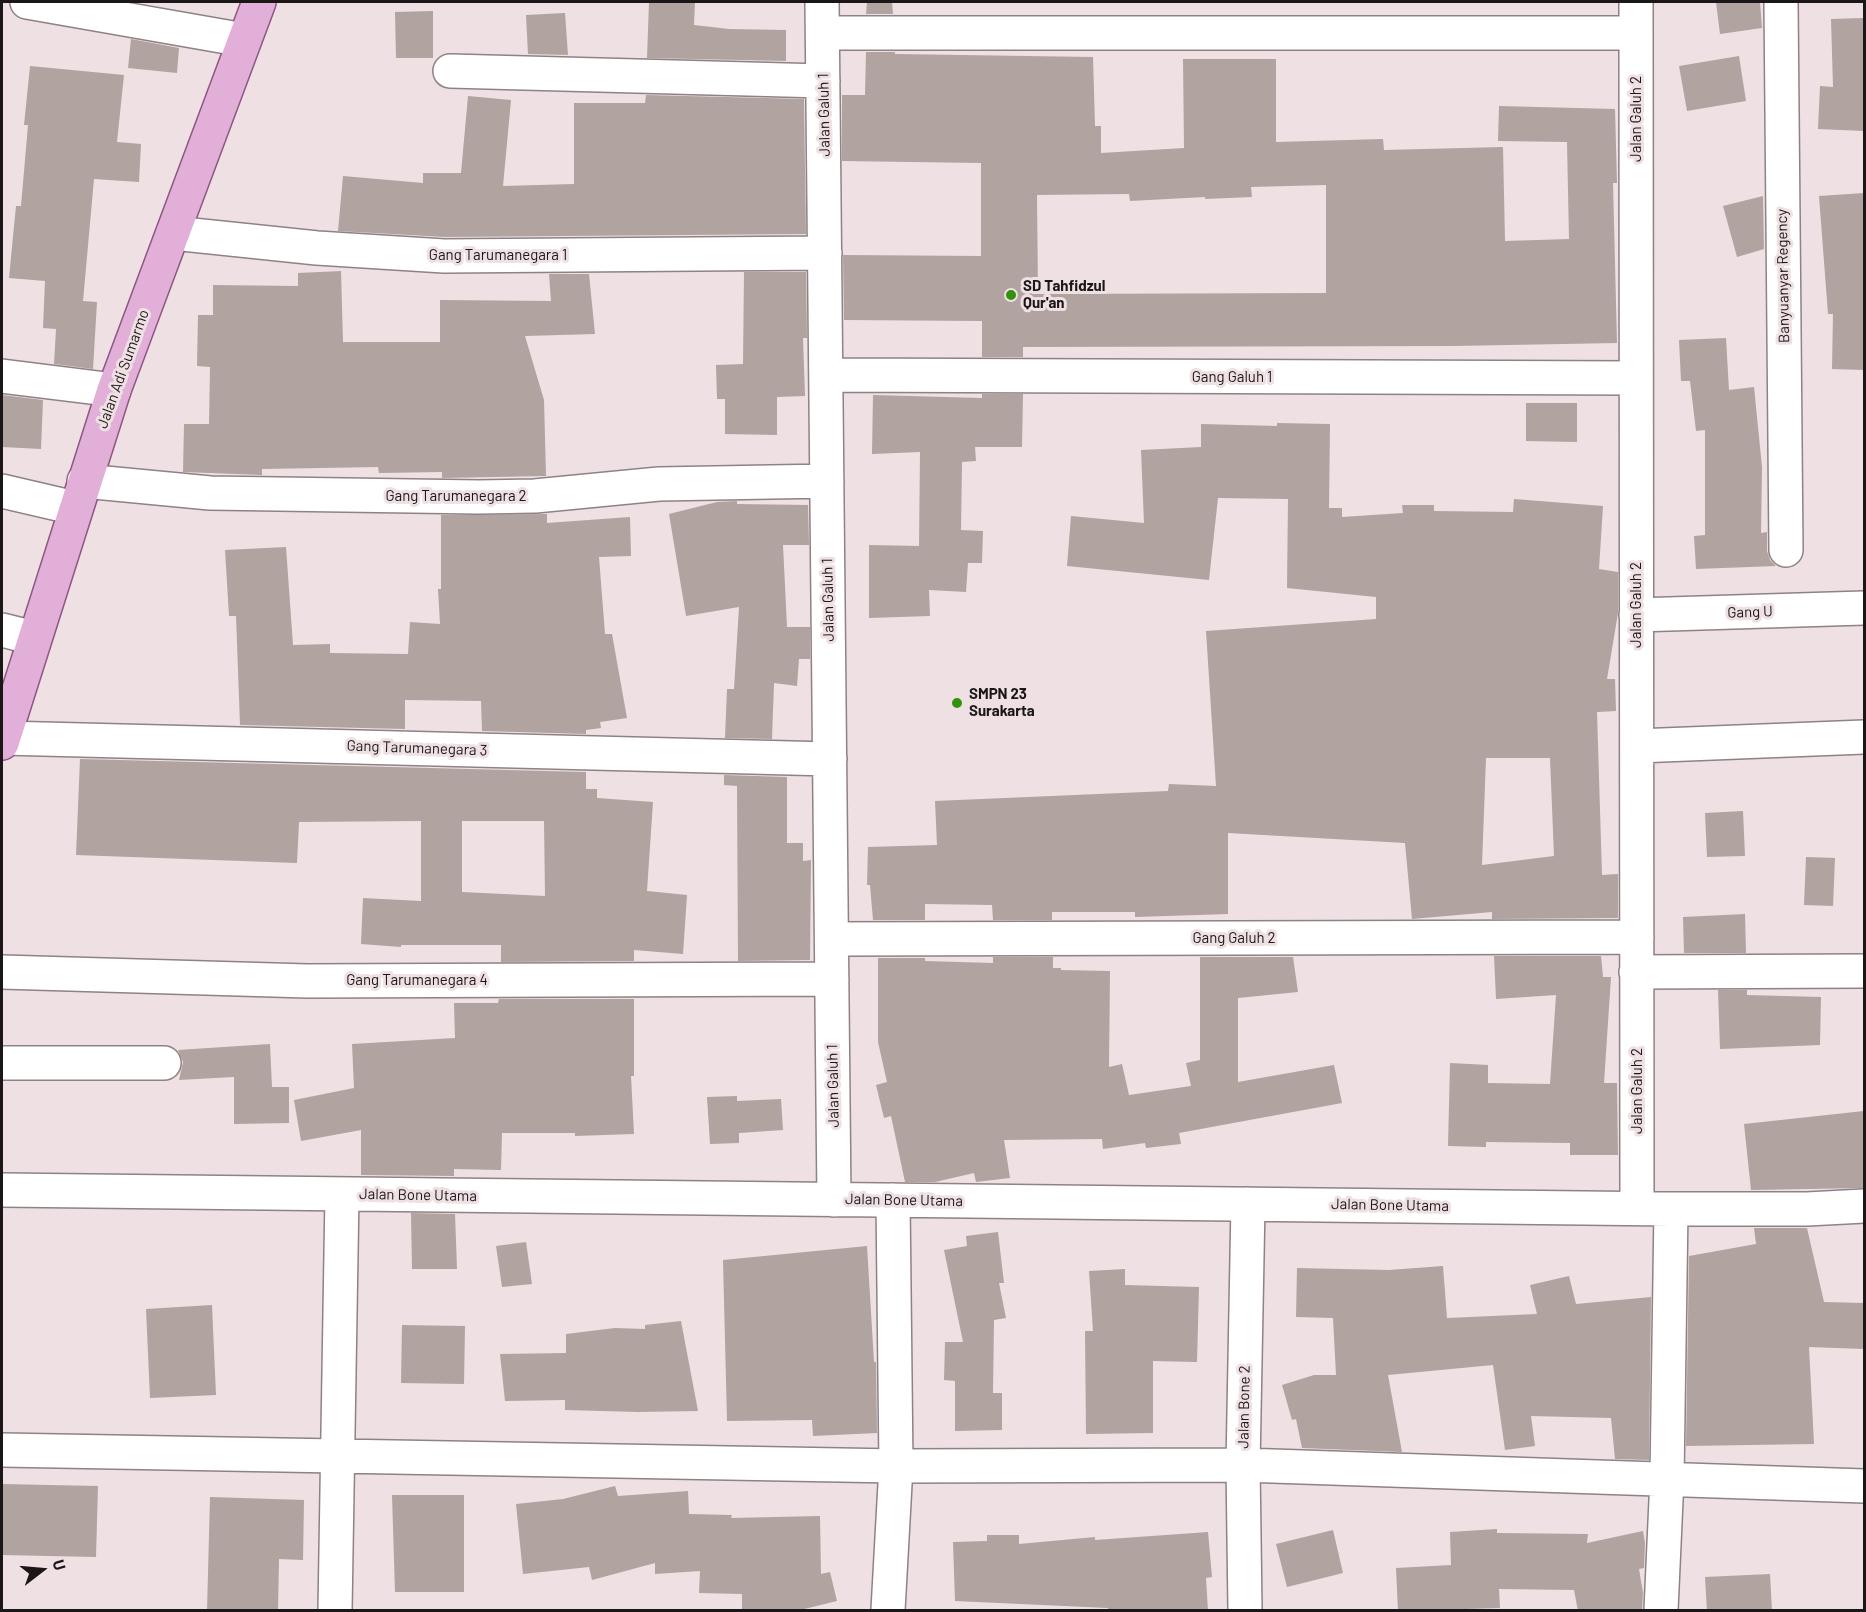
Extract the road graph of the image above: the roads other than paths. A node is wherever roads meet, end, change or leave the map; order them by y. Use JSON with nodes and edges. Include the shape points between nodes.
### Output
{"nodes":[{"id":1,"x":27,"y":2,"type":"edge"},
{"id":2,"x":259,"y":2,"type":"edge"},
{"id":3,"x":1781,"y":2,"type":"edge"},
{"id":4,"x":822,"y":17,"type":"edge"},
{"id":5,"x":1636,"y":17,"type":"edge"},
{"id":6,"x":244,"y":40,"type":"junction"},
{"id":7,"x":450,"y":72,"type":"dead end"},
{"id":8,"x":823,"y":81,"type":"junction"},
{"id":9,"x":173,"y":233,"type":"junction"},
{"id":10,"x":825,"y":253,"type":"junction"},
{"id":11,"x":827,"y":375,"type":"junction"},
{"id":12,"x":2,"y":376,"type":"edge"},
{"id":13,"x":1636,"y":378,"type":"junction"},
{"id":14,"x":114,"y":390,"type":"junction"},
{"id":15,"x":827,"y":480,"type":"junction"},
{"id":16,"x":2,"y":491,"type":"edge"},
{"id":17,"x":80,"y":494,"type":"junction"},
{"id":18,"x":1786,"y":550,"type":"dead end"},
{"id":19,"x":1864,"y":608,"type":"edge"},
{"id":20,"x":1636,"y":615,"type":"junction"},
{"id":21,"x":2,"y":630,"type":"edge"},
{"id":22,"x":34,"y":638,"type":"junction"},
{"id":23,"x":1864,"y":737,"type":"edge"},
{"id":24,"x":2,"y":740,"type":"edge"},
{"id":25,"x":1637,"y":746,"type":"junction"},
{"id":26,"x":830,"y":759,"type":"junction"},
{"id":27,"x":1637,"y":938,"type":"junction"},
{"id":28,"x":832,"y":939,"type":"junction"},
{"id":29,"x":1864,"y":971,"type":"edge"},
{"id":30,"x":2,"y":972,"type":"edge"},
{"id":31,"x":1636,"y":972,"type":"junction"},
{"id":32,"x":832,"y":979,"type":"junction"},
{"id":33,"x":2,"y":1063,"type":"edge"},
{"id":34,"x":164,"y":1063,"type":"dead end"},
{"id":35,"x":2,"y":1190,"type":"edge"},
{"id":36,"x":342,"y":1194,"type":"junction"},
{"id":37,"x":834,"y":1200,"type":"junction"},
{"id":38,"x":894,"y":1200,"type":"junction"},
{"id":39,"x":1248,"y":1204,"type":"junction"},
{"id":40,"x":1864,"y":1206,"type":"edge"},
{"id":41,"x":1637,"y":1208,"type":"junction"},
{"id":42,"x":1671,"y":1209,"type":"junction"},
{"id":43,"x":2,"y":1450,"type":"edge"},
{"id":44,"x":336,"y":1456,"type":"junction"},
{"id":45,"x":1243,"y":1465,"type":"junction"},
{"id":46,"x":896,"y":1466,"type":"junction"},
{"id":47,"x":1667,"y":1478,"type":"junction"},
{"id":48,"x":1864,"y":1486,"type":"edge"},
{"id":49,"x":335,"y":1611,"type":"edge"},
{"id":50,"x":888,"y":1611,"type":"edge"},
{"id":51,"x":1245,"y":1611,"type":"edge"},
{"id":52,"x":1661,"y":1611,"type":"edge"}],
"edges":[{"from":1,"to":6,"type":"street"},
{"from":2,"to":6,"type":"main road","name":"Jalan Adi Sumarmo"},
{"from":3,"to":18,"type":"street","name":"Banyuanyar Regency"},
{"from":4,"to":5,"type":"street"},
{"from":4,"to":8,"type":"street","name":"Jalan Galuh 1"},
{"from":5,"to":13,"type":"street","name":"Jalan Galuh 2"},
{"from":6,"to":9,"type":"main road","name":"Jalan Adi Sumarmo"},
{"from":7,"to":8,"type":"street"},
{"from":8,"to":10,"type":"street","name":"Jalan Galuh 1"},
{"from":9,"to":10,"type":"street","name":"Gang Tarumanegara 1","via":[[317,248],[444,255]]},
{"from":9,"to":14,"type":"main road","name":"Jalan Adi Sumarmo"},
{"from":10,"to":11,"type":"street","name":"Jalan Galuh 1"},
{"from":11,"to":13,"type":"street","name":"Gang Galuh 1"},
{"from":11,"to":15,"type":"street","name":"Jalan Galuh 1"},
{"from":12,"to":14,"type":"street"},
{"from":13,"to":20,"type":"street","name":"Jalan Galuh 2"},
{"from":14,"to":17,"type":"main road","name":"Jalan Adi Sumarmo"},
{"from":15,"to":17,"type":"street","name":"Gang Tarumanegara 2","via":[[660,484],[535,496]]},
{"from":15,"to":26,"type":"street","name":"Jalan Galuh 1"},
{"from":16,"to":17,"type":"street","name":"Gang Tarumanegara 2"},
{"from":17,"to":22,"type":"main road","name":"Jalan Adi Sumarmo"},
{"from":19,"to":20,"type":"street","name":"Gang U"},
{"from":20,"to":25,"type":"street","name":"Jalan Galuh 2"},
{"from":21,"to":22,"type":"street"},
{"from":22,"to":24,"type":"main road","name":"Jalan Adi Sumarmo"},
{"from":23,"to":25,"type":"street"},
{"from":24,"to":26,"type":"street","name":"Gang Tarumanegara 3"},
{"from":25,"to":27,"type":"street","name":"Jalan Galuh 2"},
{"from":26,"to":28,"type":"street","name":"Jalan Galuh 1"},
{"from":27,"to":28,"type":"street","name":"Gang Galuh 2"},
{"from":27,"to":31,"type":"street","name":"Jalan Galuh 2"},
{"from":28,"to":32,"type":"street","name":"Jalan Galuh 1"},
{"from":29,"to":31,"type":"street"},
{"from":30,"to":32,"type":"street","name":"Gang Tarumanegara 4","via":[[307,981]]},
{"from":31,"to":41,"type":"street","name":"Jalan Galuh 2"},
{"from":32,"to":37,"type":"street","name":"Jalan Galuh 1"},
{"from":33,"to":34,"type":"street"},
{"from":35,"to":36,"type":"street","name":"Jalan Bone Utama"},
{"from":36,"to":37,"type":"street","name":"Jalan Bone Utama"},
{"from":36,"to":44,"type":"street"},
{"from":37,"to":38,"type":"street","name":"Jalan Bone Utama"},
{"from":38,"to":39,"type":"street","name":"Jalan Bone Utama"},
{"from":38,"to":46,"type":"street"},
{"from":39,"to":41,"type":"street","name":"Jalan Bone Utama"},
{"from":39,"to":45,"type":"street","name":"Jalan Bone 2"},
{"from":40,"to":42,"type":"street","name":"Jalan Bone Utama"},
{"from":41,"to":42,"type":"street","name":"Jalan Bone Utama"},
{"from":42,"to":47,"type":"street"},
{"from":43,"to":44,"type":"street"},
{"from":44,"to":46,"type":"street"},
{"from":44,"to":49,"type":"street"},
{"from":45,"to":46,"type":"street"},
{"from":45,"to":47,"type":"street"},
{"from":45,"to":51,"type":"street","name":"Jalan Bone 2"},
{"from":46,"to":50,"type":"street"},
{"from":47,"to":48,"type":"street"},
{"from":47,"to":52,"type":"street"}]}
